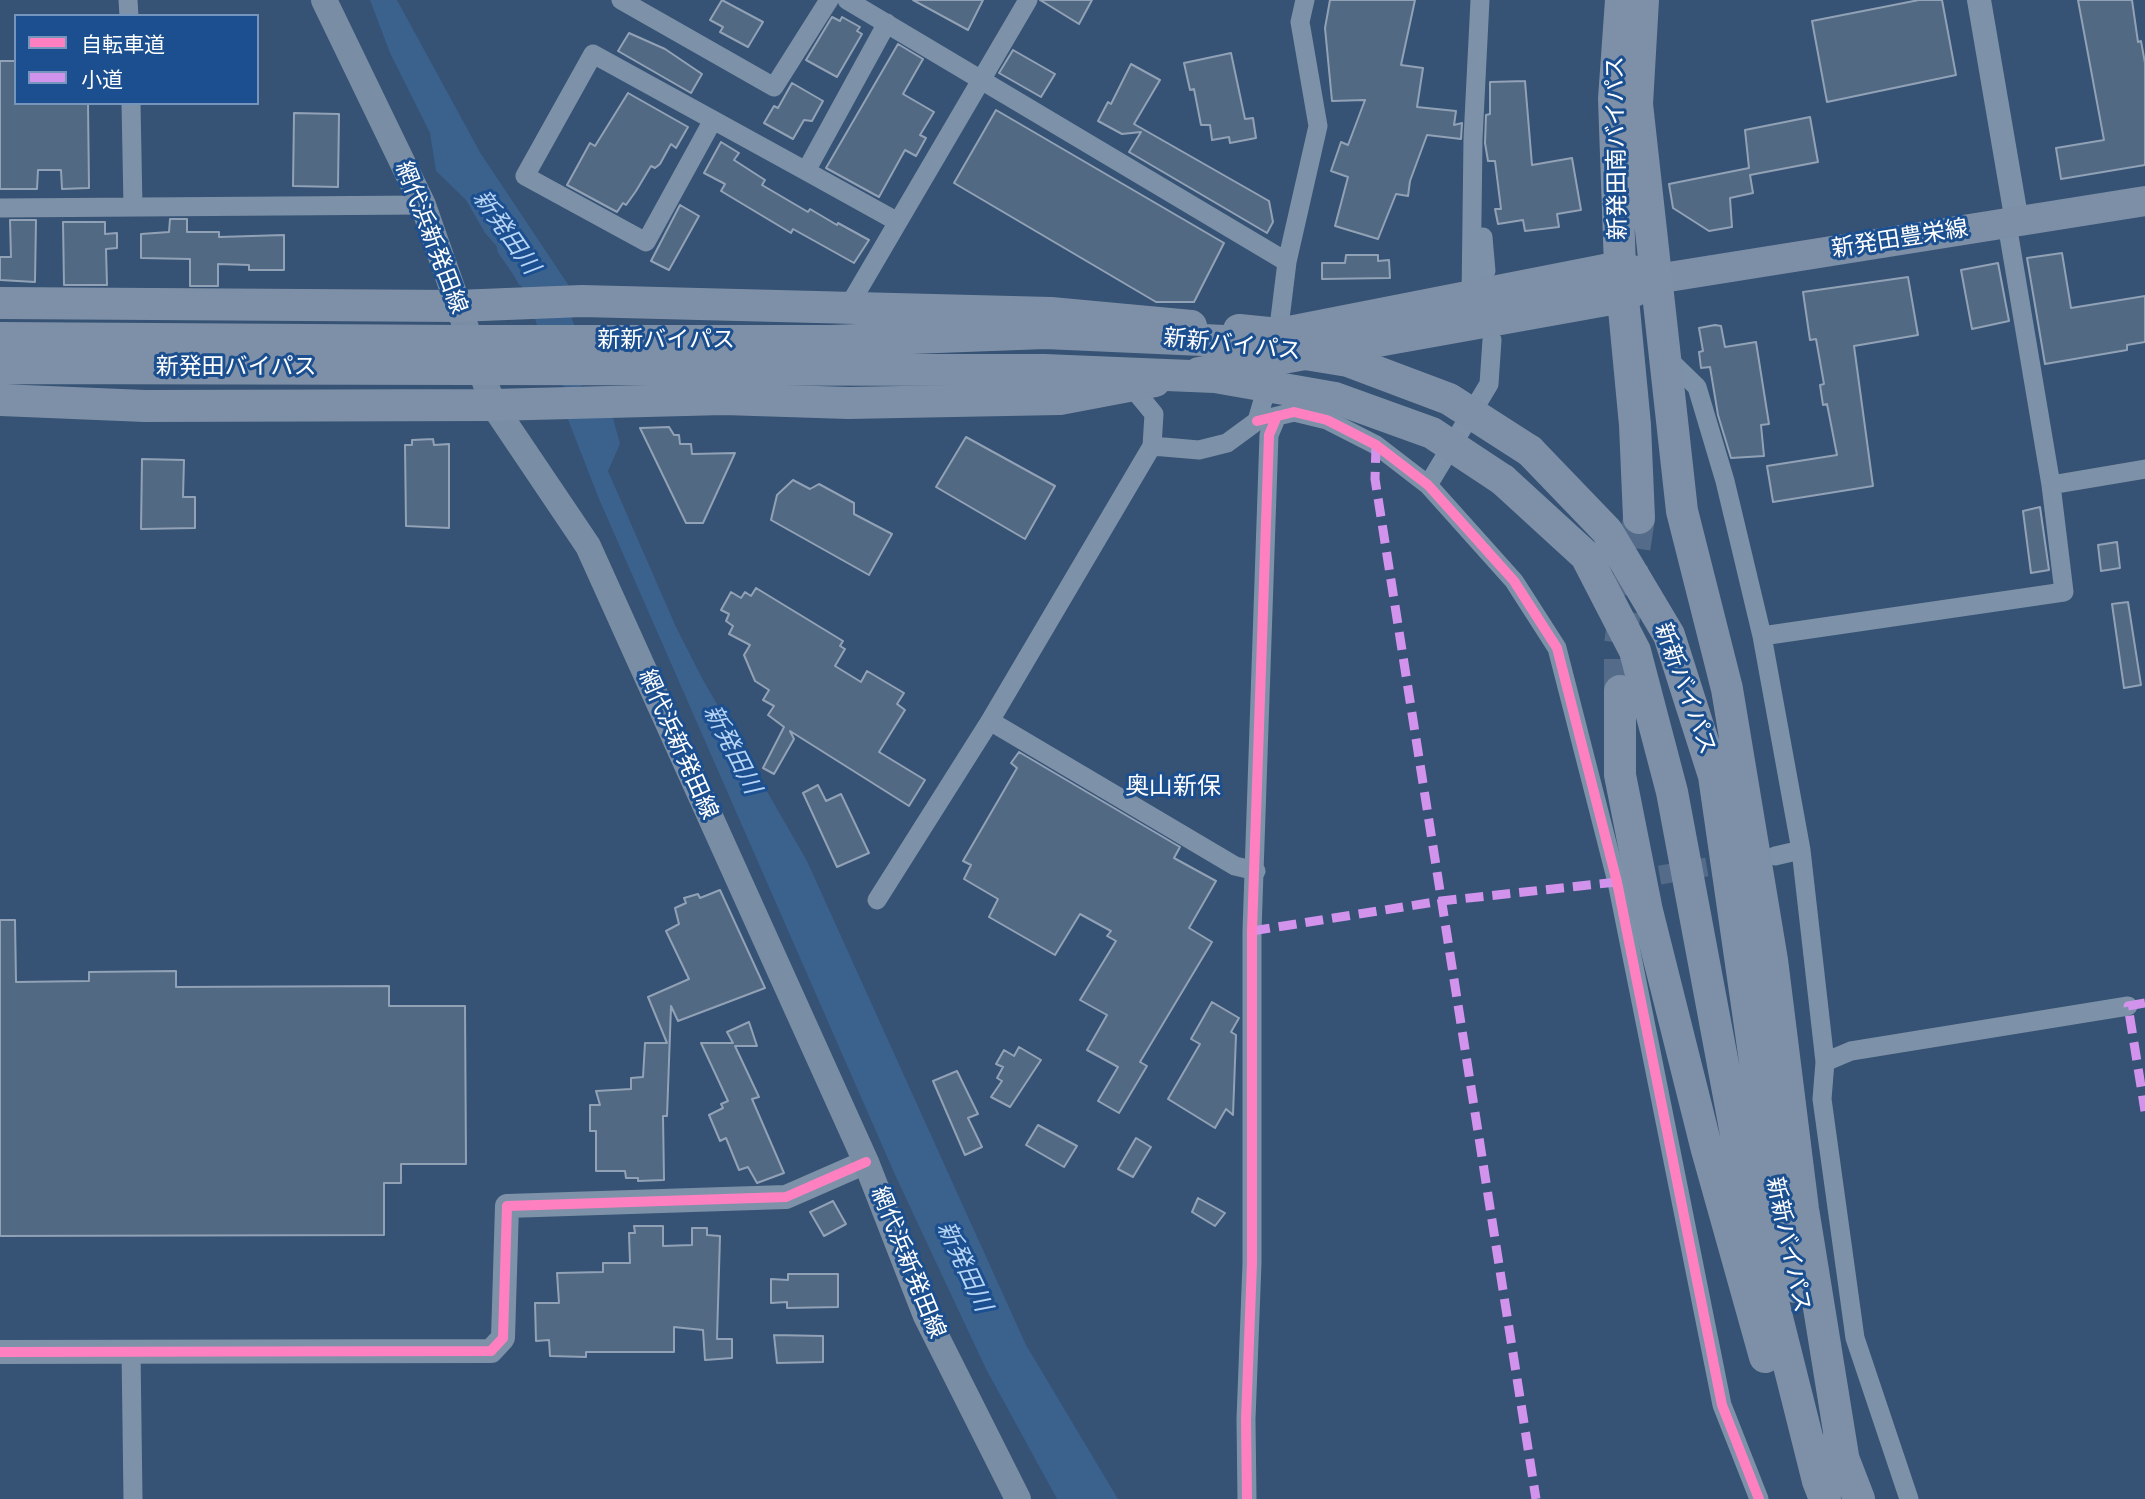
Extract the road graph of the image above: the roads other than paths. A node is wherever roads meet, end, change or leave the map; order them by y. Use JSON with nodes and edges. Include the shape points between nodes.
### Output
{"nodes":[{"id":1,"x":324,"y":0,"type":"edge"},
{"id":2,"x":621,"y":0,"type":"edge"},
{"id":3,"x":829,"y":0,"type":"edge"},
{"id":4,"x":847,"y":0,"type":"edge"},
{"id":5,"x":1028,"y":0,"type":"edge"},
{"id":6,"x":1305,"y":0,"type":"edge"},
{"id":7,"x":1480,"y":0,"type":"edge"},
{"id":8,"x":1620,"y":0,"type":"edge"},
{"id":9,"x":1643,"y":0,"type":"edge"},
{"id":10,"x":1979,"y":0,"type":"edge"},
{"id":11,"x":887,"y":23,"type":"junction"},
{"id":12,"x":982,"y":79,"type":"junction"},
{"id":13,"x":131,"y":105,"type":"edge"},
{"id":14,"x":713,"y":120,"type":"junction"},
{"id":15,"x":1473,"y":139,"type":"junction"},
{"id":16,"x":806,"y":171,"type":"junction"},
{"id":17,"x":2145,"y":201,"type":"edge"},
{"id":18,"x":423,"y":205,"type":"junction"},
{"id":19,"x":133,"y":207,"type":"junction"},
{"id":20,"x":0,"y":208,"type":"edge"},
{"id":21,"x":898,"y":222,"type":"junction"},
{"id":22,"x":2012,"y":223,"type":"junction"},
{"id":23,"x":1287,"y":262,"type":"junction"},
{"id":24,"x":1656,"y":279,"type":"junction"},
{"id":25,"x":1621,"y":282,"type":"junction"},
{"id":26,"x":1478,"y":284,"type":"junction"},
{"id":27,"x":0,"y":303,"type":"edge"},
{"id":28,"x":457,"y":306,"type":"junction"},
{"id":29,"x":847,"y":309,"type":"junction"},
{"id":30,"x":0,"y":338,"type":"edge"},
{"id":31,"x":1492,"y":340,"type":"dead end"},
{"id":32,"x":1277,"y":346,"type":"junction"},
{"id":33,"x":107,"y":352,"type":"junction"},
{"id":34,"x":1664,"y":354,"type":"junction"},
{"id":35,"x":468,"y":355,"type":"junction"},
{"id":36,"x":0,"y":368,"type":"edge"},
{"id":37,"x":1131,"y":386,"type":"junction"},
{"id":38,"x":0,"y":400,"type":"edge"},
{"id":39,"x":493,"y":405,"type":"junction"},
{"id":40,"x":1277,"y":416,"type":"junction"},
{"id":41,"x":1257,"y":421,"type":"junction"},
{"id":42,"x":1152,"y":446,"type":"junction"},
{"id":43,"x":2145,"y":469,"type":"edge"},
{"id":44,"x":1429,"y":485,"type":"junction"},
{"id":45,"x":2051,"y":485,"type":"junction"},
{"id":46,"x":1639,"y":518,"type":"tunnel mouth"},
{"id":47,"x":1762,"y":636,"type":"junction"},
{"id":48,"x":1620,"y":691,"type":"tunnel mouth"},
{"id":49,"x":990,"y":721,"type":"junction"},
{"id":50,"x":1801,"y":850,"type":"junction"},
{"id":51,"x":1775,"y":856,"type":"dead end"},
{"id":52,"x":1256,"y":871,"type":"junction"},
{"id":53,"x":877,"y":900,"type":"dead end"},
{"id":54,"x":2128,"y":1006,"type":"dead end"},
{"id":55,"x":1825,"y":1062,"type":"junction"},
{"id":56,"x":866,"y":1162,"type":"junction"},
{"id":57,"x":131,"y":1350,"type":"junction"},
{"id":58,"x":0,"y":1352,"type":"edge"},
{"id":59,"x":1844,"y":1462,"type":"junction"},
{"id":60,"x":1821,"y":1490,"type":"edge"},
{"id":61,"x":133,"y":1499,"type":"edge"},
{"id":62,"x":1018,"y":1499,"type":"edge"},
{"id":63,"x":1247,"y":1499,"type":"edge"},
{"id":64,"x":1759,"y":1499,"type":"edge"},
{"id":65,"x":1859,"y":1499,"type":"edge"},
{"id":66,"x":1909,"y":1499,"type":"edge"}],
"edges":[{"from":1,"to":18,"type":"main road","name":"網代浜新発田線"},
{"from":2,"to":3,"type":"street","via":[[774,88]]},
{"from":4,"to":11,"type":"street"},
{"from":5,"to":12,"type":"street"},
{"from":6,"to":23,"type":"street","via":[[1300,22],[1318,126]]},
{"from":7,"to":15,"type":"street"},
{"from":8,"to":25,"type":"highway","name":"新発田南バイパス","via":[[1614,99]]},
{"from":9,"to":24,"type":"highway","name":"新発田南バイパス","via":[[1637,104]]},
{"from":10,"to":22,"type":"street"},
{"from":11,"to":12,"type":"street"},
{"from":11,"to":16,"type":"street"},
{"from":12,"to":21,"type":"street"},
{"from":12,"to":23,"type":"street"},
{"from":13,"to":19,"type":"street"},
{"from":14,"to":14,"type":"street","via":[[593,54],[525,176],[646,242]]},
{"from":14,"to":16,"type":"street"},
{"from":15,"to":26,"type":"street"},
{"from":15,"to":26,"type":"street"},
{"from":16,"to":21,"type":"street"},
{"from":17,"to":22,"type":"main road","name":"新発田豊栄線"},
{"from":18,"to":19,"type":"street"},
{"from":18,"to":28,"type":"main road","name":"網代浜新発田線"},
{"from":19,"to":20,"type":"street"},
{"from":21,"to":29,"type":"street"},
{"from":22,"to":24,"type":"main road","name":"新発田豊栄線"},
{"from":22,"to":45,"type":"street"},
{"from":23,"to":32,"type":"street"},
{"from":24,"to":25,"type":"highway"},
{"from":24,"to":34,"type":"highway","name":"新発田南バイパス"},
{"from":25,"to":26,"type":"highway"},
{"from":25,"to":32,"type":"highway"},
{"from":25,"to":46,"type":"highway","name":"新発田南バイパス"},
{"from":26,"to":32,"type":"highway"},
{"from":27,"to":28,"type":"highway"},
{"from":28,"to":29,"type":"highway","via":[[582,301]]},
{"from":28,"to":39,"type":"main road","name":"網代浜新発田線"},
{"from":29,"to":32,"type":"highway","via":[[1051,313]]},
{"from":30,"to":33,"type":"highway","name":"新発田バイパス"},
{"from":31,"to":44,"type":"street","via":[[1489,384]]},
{"from":32,"to":37,"type":"highway"},
{"from":32,"to":41,"type":"street"},
{"from":33,"to":35,"type":"highway","name":"新発田バイパス"},
{"from":33,"to":36,"type":"highway","name":"新発田バイパス"},
{"from":34,"to":47,"type":"street","via":[[1697,387],[1726,481]]},
{"from":34,"to":59,"type":"highway","name":"新発田南バイパス","via":[[1682,511],[1727,689],[1772,960],[1803,1209]]},
{"from":35,"to":59,"type":"highway","name":"新新バイパス","bridge":true,"via":[[1045,333],[1225,341],[1348,361],[1449,399],[1530,451],[1607,531],[1669,635],[1714,776],[1772,1179],[1816,1378]]},
{"from":35,"to":60,"type":"highway","name":"新新バイパス","bridge":true,"via":[[1215,377],[1335,398],[1432,433],[1503,480],[1586,556],[1635,652],[1672,792],[1751,1214]]},
{"from":37,"to":39,"type":"highway","via":[[1060,399],[848,403],[724,399]]},
{"from":37,"to":42,"type":"street","via":[[1154,414]]},
{"from":38,"to":39,"type":"highway","via":[[145,406]]},
{"from":39,"to":56,"type":"main road","name":"網代浜新発田線","via":[[588,546]]},
{"from":40,"to":41,"type":"street"},
{"from":40,"to":44,"type":"street","via":[[1294,412],[1327,420],[1376,445]]},
{"from":40,"to":52,"type":"street","via":[[1269,435]]},
{"from":41,"to":42,"type":"street","via":[[1227,443],[1199,450]]},
{"from":42,"to":49,"type":"street"},
{"from":43,"to":45,"type":"street"},
{"from":44,"to":64,"type":"street","via":[[1514,581],[1557,648],[1620,881],[1722,1405]]},
{"from":45,"to":47,"type":"street","via":[[2064,592]]},
{"from":47,"to":50,"type":"street"},
{"from":48,"to":60,"type":"highway","via":[[1620,775],[1647,911],[1707,1150],[1776,1395]]},
{"from":49,"to":52,"type":"street","via":[[1235,866]]},
{"from":49,"to":53,"type":"street"},
{"from":50,"to":51,"type":"street"},
{"from":50,"to":55,"type":"street"},
{"from":52,"to":63,"type":"street"},
{"from":54,"to":55,"type":"street","via":[[1851,1051]]},
{"from":55,"to":66,"type":"street","via":[[1822,1099],[1855,1338]]},
{"from":56,"to":57,"type":"street","via":[[786,1197],[507,1206],[503,1338],[491,1352]]},
{"from":56,"to":62,"type":"main road","name":"網代浜新発田線","via":[[926,1316]]},
{"from":57,"to":58,"type":"street"},
{"from":57,"to":61,"type":"street"},
{"from":59,"to":65,"type":"highway","name":"新新バイパス"}]}
